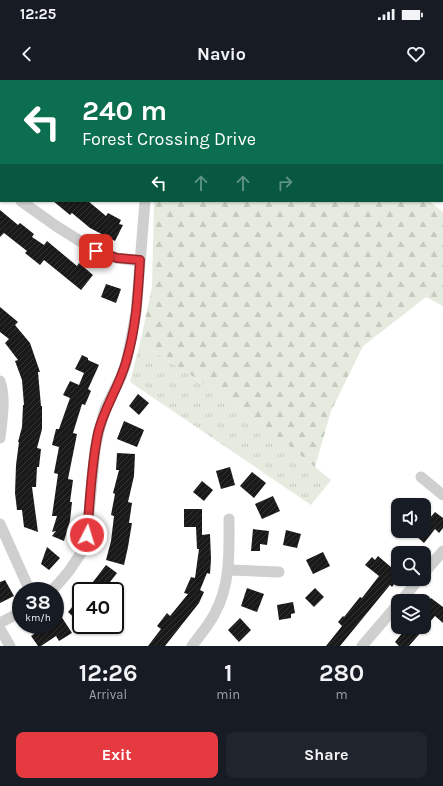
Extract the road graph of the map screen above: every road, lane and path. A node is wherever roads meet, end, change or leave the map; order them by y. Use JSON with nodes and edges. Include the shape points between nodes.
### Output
{"nodes":[{"id":1,"x":22,"y":202,"type":"edge"},
{"id":2,"x":145,"y":202,"type":"edge"},
{"id":3,"x":140,"y":260,"type":"junction"},
{"id":4,"x":0,"y":381,"type":"edge"},
{"id":5,"x":0,"y":438,"type":"edge"},
{"id":6,"x":421,"y":477,"type":"dead end"},
{"id":7,"x":443,"y":495,"type":"edge"},
{"id":8,"x":229,"y":519,"type":"dead end"},
{"id":9,"x":0,"y":524,"type":"edge"},
{"id":10,"x":443,"y":551,"type":"edge"},
{"id":11,"x":431,"y":566,"type":"edge"},
{"id":12,"x":229,"y":570,"type":"junction"},
{"id":13,"x":279,"y":572,"type":"dead end"},
{"id":14,"x":26,"y":582,"type":"edge"},
{"id":15,"x":60,"y":582,"type":"edge"},
{"id":16,"x":413,"y":586,"type":"edge"},
{"id":17,"x":407,"y":594,"type":"edge"},
{"id":18,"x":391,"y":612,"type":"edge"},
{"id":19,"x":12,"y":617,"type":"edge"},
{"id":20,"x":0,"y":623,"type":"edge"},
{"id":21,"x":0,"y":629,"type":"edge"},
{"id":22,"x":195,"y":645,"type":"edge"},
{"id":23,"x":10,"y":646,"type":"edge"},
{"id":24,"x":362,"y":646,"type":"edge"}],
"edges":[{"from":1,"to":3,"type":"street","via":[[96,251],[117,258]]},
{"from":2,"to":3,"type":"street"},
{"from":3,"to":15,"type":"street","via":[[136,313],[130,347],[106,409],[95,450],[87,535],[69,571]]},
{"from":4,"to":5,"type":"street","via":[[3,406]]},
{"from":6,"to":7,"type":"street"},
{"from":8,"to":12,"type":"street"},
{"from":9,"to":14,"type":"street"},
{"from":10,"to":11,"type":"street"},
{"from":12,"to":13,"type":"street"},
{"from":12,"to":22,"type":"street","via":[[215,613]]},
{"from":16,"to":17,"type":"street"},
{"from":18,"to":24,"type":"street"},
{"from":19,"to":20,"type":"street"},
{"from":21,"to":23,"type":"street"}]}
